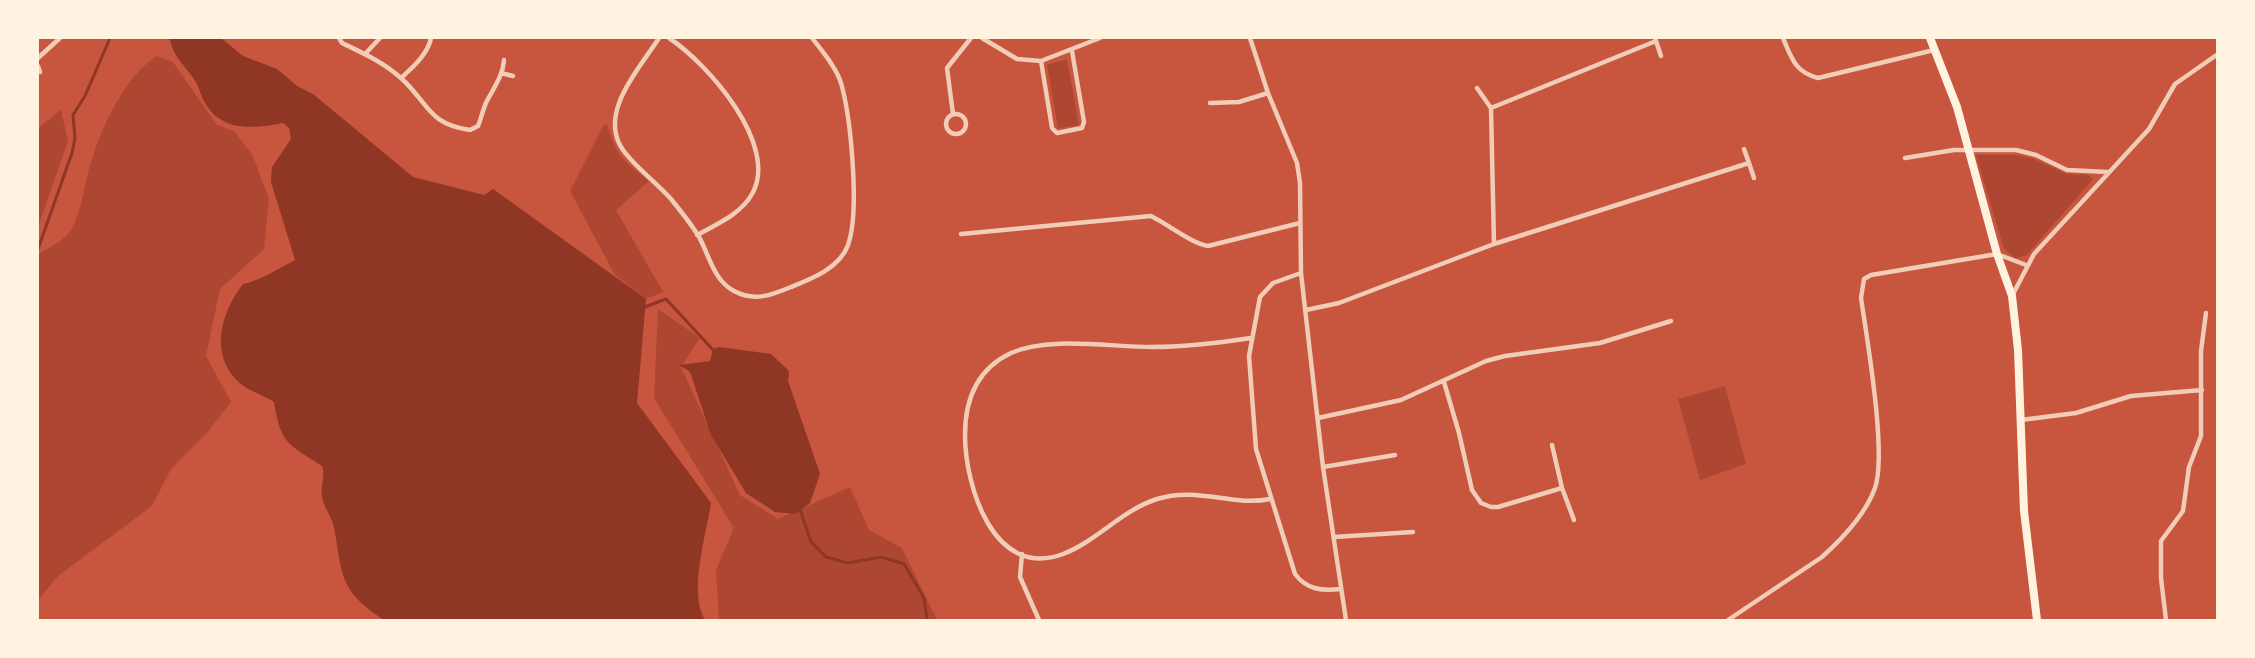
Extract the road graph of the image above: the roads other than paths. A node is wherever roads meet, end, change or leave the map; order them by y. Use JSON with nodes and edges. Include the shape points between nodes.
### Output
{"nodes":[{"id":1,"x":60,"y":38,"type":"edge"},
{"id":2,"x":339,"y":38,"type":"edge"},
{"id":3,"x":380,"y":38,"type":"edge"},
{"id":4,"x":431,"y":38,"type":"edge"},
{"id":5,"x":659,"y":38,"type":"edge"},
{"id":6,"x":669,"y":38,"type":"edge"},
{"id":7,"x":812,"y":38,"type":"edge"},
{"id":8,"x":971,"y":38,"type":"edge"},
{"id":9,"x":982,"y":38,"type":"edge"},
{"id":10,"x":1100,"y":38,"type":"edge"},
{"id":11,"x":1250,"y":38,"type":"edge"},
{"id":12,"x":1784,"y":38,"type":"edge"},
{"id":13,"x":1930,"y":38,"type":"edge"},
{"id":14,"x":1655,"y":39,"type":"edge"},
{"id":15,"x":1937,"y":49,"type":"junction"},
{"id":16,"x":1072,"y":51,"type":"junction"},
{"id":17,"x":365,"y":54,"type":"junction"},
{"id":18,"x":2217,"y":54,"type":"edge"},
{"id":19,"x":1661,"y":57,"type":"dead end"},
{"id":20,"x":38,"y":58,"type":"edge"},
{"id":21,"x":504,"y":60,"type":"dead end"},
{"id":22,"x":1041,"y":61,"type":"junction"},
{"id":23,"x":501,"y":73,"type":"junction"},
{"id":24,"x":513,"y":76,"type":"dead end"},
{"id":25,"x":401,"y":78,"type":"junction"},
{"id":26,"x":1477,"y":88,"type":"dead end"},
{"id":27,"x":1268,"y":93,"type":"junction"},
{"id":28,"x":1210,"y":103,"type":"dead end"},
{"id":29,"x":1491,"y":108,"type":"junction"},
{"id":30,"x":953,"y":114,"type":"junction"},
{"id":31,"x":1744,"y":149,"type":"dead end"},
{"id":32,"x":1968,"y":149,"type":"junction"},
{"id":33,"x":1905,"y":158,"type":"dead end"},
{"id":34,"x":1749,"y":163,"type":"junction"},
{"id":35,"x":2108,"y":172,"type":"junction"},
{"id":36,"x":1754,"y":178,"type":"dead end"},
{"id":37,"x":1300,"y":223,"type":"junction"},
{"id":38,"x":961,"y":234,"type":"dead end"},
{"id":39,"x":698,"y":235,"type":"junction"},
{"id":40,"x":1494,"y":244,"type":"junction"},
{"id":41,"x":1997,"y":254,"type":"junction"},
{"id":42,"x":2026,"y":265,"type":"junction"},
{"id":43,"x":1301,"y":273,"type":"junction"},
{"id":44,"x":2012,"y":296,"type":"junction"},
{"id":45,"x":1306,"y":310,"type":"junction"},
{"id":46,"x":2206,"y":313,"type":"dead end"},
{"id":47,"x":1671,"y":321,"type":"dead end"},
{"id":48,"x":1251,"y":338,"type":"junction"},
{"id":49,"x":1444,"y":382,"type":"junction"},
{"id":50,"x":2202,"y":390,"type":"junction"},
{"id":51,"x":1318,"y":418,"type":"junction"},
{"id":52,"x":2021,"y":420,"type":"junction"},
{"id":53,"x":1552,"y":445,"type":"dead end"},
{"id":54,"x":1395,"y":454,"type":"dead end"},
{"id":55,"x":1323,"y":467,"type":"junction"},
{"id":56,"x":1562,"y":488,"type":"junction"},
{"id":57,"x":1270,"y":499,"type":"junction"},
{"id":58,"x":1574,"y":520,"type":"dead end"},
{"id":59,"x":1413,"y":532,"type":"dead end"},
{"id":60,"x":1334,"y":537,"type":"junction"},
{"id":61,"x":1022,"y":554,"type":"junction"},
{"id":62,"x":1341,"y":589,"type":"junction"},
{"id":63,"x":1039,"y":621,"type":"edge"},
{"id":64,"x":1346,"y":621,"type":"edge"},
{"id":65,"x":1728,"y":621,"type":"edge"},
{"id":66,"x":2037,"y":621,"type":"edge"},
{"id":67,"x":2166,"y":621,"type":"edge"}],
"edges":[{"from":1,"to":20,"type":"street"},
{"from":2,"to":17,"type":"street"},
{"from":3,"to":17,"type":"street"},
{"from":4,"to":25,"type":"street","via":[[430,45]]},
{"from":5,"to":39,"type":"street","via":[[621,98],[616,132],[623,149],[656,182]]},
{"from":6,"to":39,"type":"street","via":[[689,54],[747,123],[759,158],[758,181],[747,202]]},
{"from":7,"to":39,"type":"street","via":[[842,89],[853,193],[848,246],[836,262],[818,274],[759,297],[741,294],[724,283]]},
{"from":8,"to":30,"type":"street","via":[[947,68]]},
{"from":9,"to":22,"type":"street","via":[[1017,59]]},
{"from":10,"to":16,"type":"street"},
{"from":11,"to":27,"type":"street"},
{"from":12,"to":15,"type":"street","via":[[1791,58],[1803,74],[1818,78]]},
{"from":13,"to":15,"type":"highway"},
{"from":14,"to":19,"type":"street"},
{"from":14,"to":29,"type":"street"},
{"from":15,"to":32,"type":"highway"},
{"from":16,"to":22,"type":"street"},
{"from":16,"to":22,"type":"street","via":[[1082,128],[1057,133],[1052,128]]},
{"from":17,"to":25,"type":"street"},
{"from":18,"to":35,"type":"street","via":[[2175,84],[2148,129]]},
{"from":21,"to":23,"type":"street"},
{"from":23,"to":24,"type":"street"},
{"from":23,"to":25,"type":"street","via":[[478,126],[470,130],[435,118]]},
{"from":26,"to":29,"type":"street"},
{"from":27,"to":28,"type":"street","via":[[1239,102]]},
{"from":27,"to":37,"type":"street","via":[[1297,163]]},
{"from":29,"to":40,"type":"street"},
{"from":30,"to":30,"type":"street","via":[[966,120],[959,135],[947,129],[945,122]]},
{"from":31,"to":34,"type":"street"},
{"from":32,"to":33,"type":"street"},
{"from":32,"to":35,"type":"street","via":[[2016,150],[2067,170]]},
{"from":32,"to":41,"type":"highway"},
{"from":34,"to":36,"type":"street"},
{"from":34,"to":40,"type":"street"},
{"from":35,"to":42,"type":"street"},
{"from":37,"to":38,"type":"street","via":[[1208,246],[1195,243],[1151,216]]},
{"from":37,"to":43,"type":"street"},
{"from":40,"to":45,"type":"street","via":[[1339,303]]},
{"from":41,"to":42,"type":"street"},
{"from":41,"to":44,"type":"highway"},
{"from":41,"to":65,"type":"street","via":[[1864,279],[1862,298],[1878,449],[1876,486],[1868,503],[1829,551]]},
{"from":42,"to":44,"type":"street"},
{"from":43,"to":45,"type":"street"},
{"from":43,"to":48,"type":"street","via":[[1263,291]]},
{"from":44,"to":52,"type":"highway"},
{"from":45,"to":51,"type":"street"},
{"from":46,"to":50,"type":"street","via":[[2201,351]]},
{"from":47,"to":49,"type":"street","via":[[1600,343],[1486,361]]},
{"from":48,"to":57,"type":"street","via":[[1252,423]]},
{"from":48,"to":61,"type":"street","via":[[1171,346],[1041,346],[1012,353],[982,374],[969,397],[965,433],[967,474],[989,527]]},
{"from":49,"to":51,"type":"street","via":[[1401,400]]},
{"from":49,"to":56,"type":"street","via":[[1472,490],[1481,503],[1498,507]]},
{"from":50,"to":52,"type":"street","via":[[2131,396],[2076,414]]},
{"from":50,"to":67,"type":"street","via":[[2201,436],[2189,467],[2182,511],[2161,541]]},
{"from":51,"to":55,"type":"street"},
{"from":52,"to":66,"type":"highway","via":[[2024,511]]},
{"from":53,"to":56,"type":"street"},
{"from":54,"to":55,"type":"street"},
{"from":55,"to":60,"type":"street"},
{"from":56,"to":58,"type":"street"},
{"from":57,"to":61,"type":"street","via":[[1176,495],[1142,505],[1062,555],[1047,558]]},
{"from":57,"to":62,"type":"street","via":[[1291,564],[1302,583],[1319,590]]},
{"from":59,"to":60,"type":"street"},
{"from":60,"to":62,"type":"street"},
{"from":61,"to":63,"type":"street","via":[[1020,577]]},
{"from":62,"to":64,"type":"street"}]}
